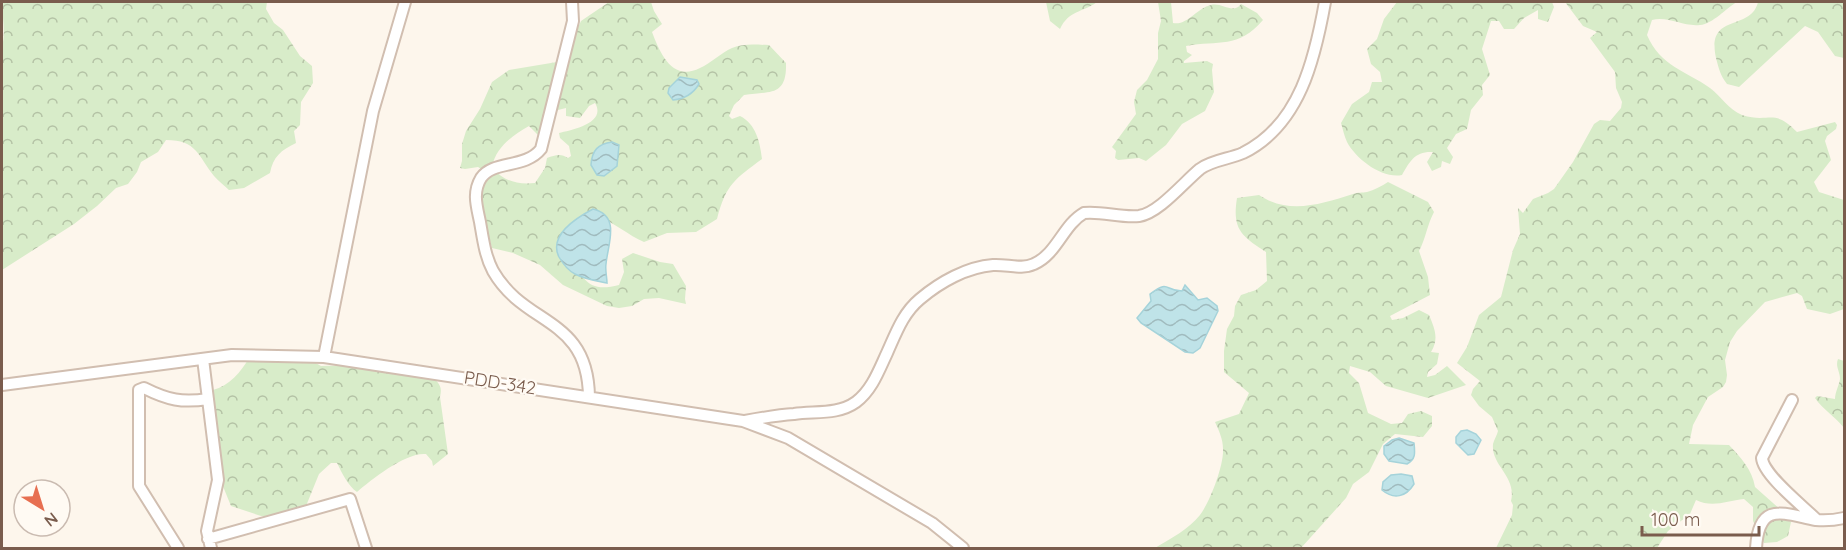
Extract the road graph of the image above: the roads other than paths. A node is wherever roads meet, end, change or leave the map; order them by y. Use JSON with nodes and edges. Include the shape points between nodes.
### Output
{"nodes":[{"id":1,"x":405,"y":2,"type":"edge"},
{"id":2,"x":572,"y":2,"type":"edge"},
{"id":3,"x":1325,"y":2,"type":"edge"},
{"id":4,"x":324,"y":357,"type":"junction"},
{"id":5,"x":203,"y":359,"type":"junction"},
{"id":6,"x":2,"y":385,"type":"edge"},
{"id":7,"x":589,"y":397,"type":"junction"},
{"id":8,"x":208,"y":399,"type":"junction"},
{"id":9,"x":1791,"y":400,"type":"dead end"},
{"id":10,"x":743,"y":421,"type":"junction"},
{"id":11,"x":1845,"y":518,"type":"edge"},
{"id":12,"x":1817,"y":520,"type":"junction"},
{"id":13,"x":210,"y":544,"type":"edge"},
{"id":14,"x":178,"y":549,"type":"edge"},
{"id":15,"x":366,"y":549,"type":"edge"},
{"id":16,"x":963,"y":549,"type":"edge"},
{"id":17,"x":1756,"y":549,"type":"edge"}],
"edges":[{"from":1,"to":4,"type":"street","via":[[373,111]]},
{"from":2,"to":7,"type":"street","via":[[573,21],[541,149],[530,160],[484,175],[476,186],[475,199],[494,272],[506,288],[576,346],[584,361]]},
{"from":3,"to":10,"type":"street","via":[[1303,88],[1288,114],[1268,136],[1244,153],[1204,166],[1155,209],[1140,216],[1084,213],[1033,265],[976,267],[920,299],[904,315],[873,383],[858,401],[843,410]]},
{"from":4,"to":5,"type":"street","name":"PDD-342","number":"PDD-342","via":[[232,355]]},
{"from":4,"to":7,"type":"street","name":"PDD-342","number":"PDD-342"},
{"from":5,"to":6,"type":"street","name":"PDD-342","number":"PDD-342"},
{"from":5,"to":8,"type":"street"},
{"from":7,"to":10,"type":"street","name":"PDD-342","number":"PDD-342"},
{"from":8,"to":13,"type":"street","via":[[218,480],[210,513]]},
{"from":8,"to":14,"type":"street","via":[[167,399],[144,388],[139,390],[139,486]]},
{"from":9,"to":12,"type":"street","via":[[1762,464]]},
{"from":10,"to":16,"type":"street","name":"PDD-342","number":"PDD-342","via":[[809,450],[933,523]]},
{"from":11,"to":12,"type":"street"},
{"from":12,"to":17,"type":"street","via":[[1782,512],[1773,514],[1764,522]]},
{"from":13,"to":15,"type":"street","via":[[350,499]]}]}
